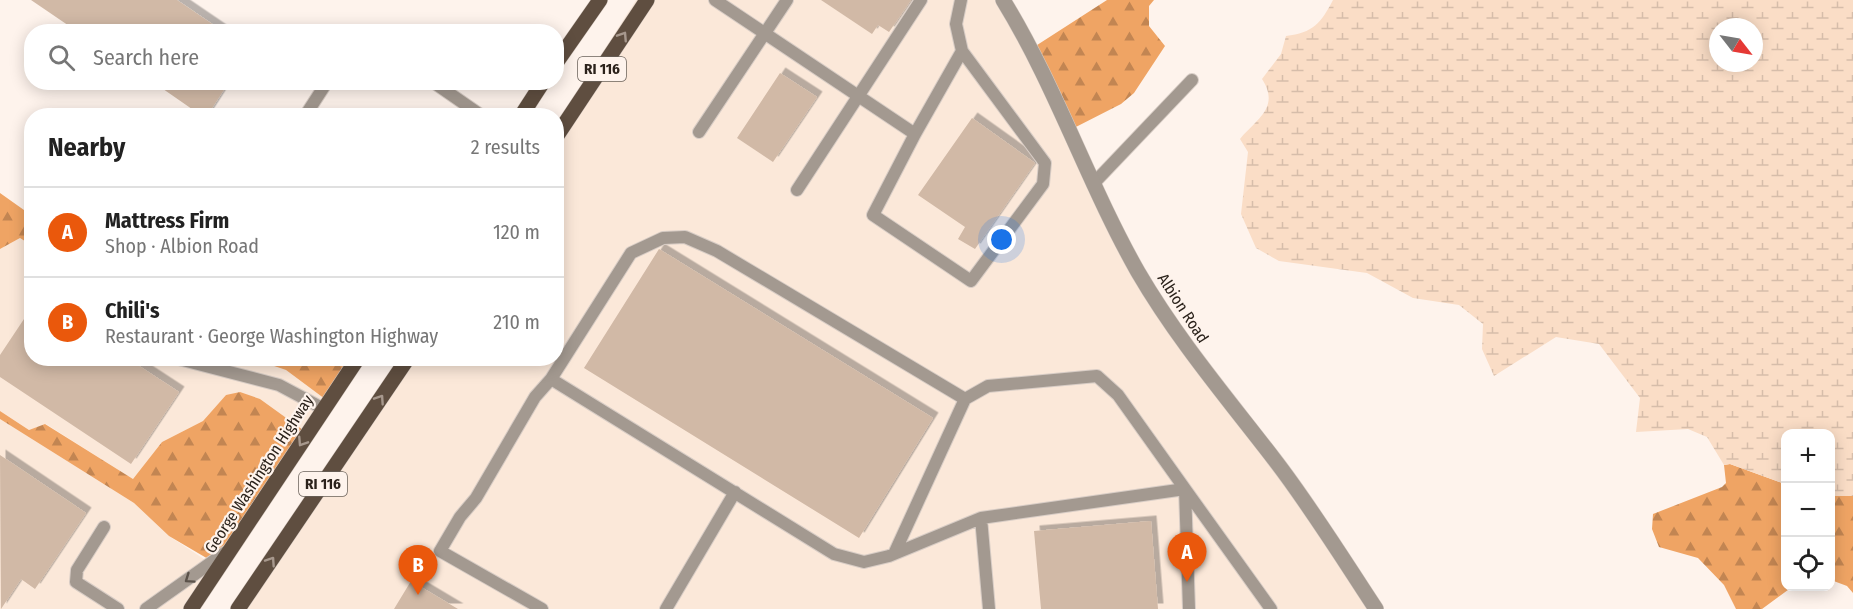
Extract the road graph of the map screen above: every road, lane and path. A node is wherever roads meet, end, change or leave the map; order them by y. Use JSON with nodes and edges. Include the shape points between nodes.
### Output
{"nodes":[{"id":1,"x":600,"y":0,"type":"edge"},
{"id":2,"x":647,"y":0,"type":"edge"},
{"id":3,"x":716,"y":0,"type":"edge"},
{"id":4,"x":787,"y":0,"type":"edge"},
{"id":5,"x":921,"y":0,"type":"edge"},
{"id":6,"x":961,"y":0,"type":"edge"},
{"id":7,"x":1003,"y":0,"type":"edge"},
{"id":8,"x":765,"y":33,"type":"junction"},
{"id":9,"x":962,"y":51,"type":"junction"},
{"id":10,"x":564,"y":52,"type":"edge"},
{"id":11,"x":1192,"y":80,"type":"dead end"},
{"id":12,"x":322,"y":90,"type":"edge"},
{"id":13,"x":445,"y":90,"type":"edge"},
{"id":14,"x":538,"y":90,"type":"edge"},
{"id":15,"x":858,"y":96,"type":"junction"},
{"id":16,"x":310,"y":108,"type":"edge"},
{"id":17,"x":470,"y":108,"type":"edge"},
{"id":18,"x":526,"y":108,"type":"edge"},
{"id":19,"x":564,"y":125,"type":"edge"},
{"id":20,"x":699,"y":132,"type":"dead end"},
{"id":21,"x":915,"y":134,"type":"junction"},
{"id":22,"x":1093,"y":184,"type":"junction"},
{"id":23,"x":797,"y":190,"type":"dead end"},
{"id":24,"x":564,"y":359,"type":"edge"},
{"id":25,"x":206,"y":366,"type":"edge"},
{"id":26,"x":352,"y":366,"type":"edge"},
{"id":27,"x":403,"y":366,"type":"edge"},
{"id":28,"x":559,"y":366,"type":"edge"},
{"id":29,"x":551,"y":379,"type":"junction"},
{"id":30,"x":966,"y":399,"type":"junction"},
{"id":31,"x":324,"y":409,"type":"junction"},
{"id":32,"x":1185,"y":489,"type":"junction"},
{"id":33,"x":735,"y":492,"type":"junction"},
{"id":34,"x":981,"y":518,"type":"junction"},
{"id":35,"x":104,"y":527,"type":"dead end"},
{"id":36,"x":232,"y":548,"type":"junction"},
{"id":37,"x":894,"y":554,"type":"junction"},
{"id":38,"x":118,"y":609,"type":"edge"},
{"id":39,"x":146,"y":609,"type":"edge"},
{"id":40,"x":191,"y":609,"type":"edge"},
{"id":41,"x":238,"y":609,"type":"edge"},
{"id":42,"x":542,"y":609,"type":"edge"},
{"id":43,"x":666,"y":609,"type":"edge"},
{"id":44,"x":989,"y":609,"type":"edge"},
{"id":45,"x":1189,"y":609,"type":"edge"},
{"id":46,"x":1271,"y":609,"type":"edge"},
{"id":47,"x":1376,"y":609,"type":"edge"}],
"edges":[{"from":1,"to":10,"type":"main road","number":"RI 116"},
{"from":19,"to":2,"type":"main road","number":"RI 116","one_way":true},
{"from":3,"to":8,"type":"lane"},
{"from":4,"to":8,"type":"lane"},
{"from":5,"to":15,"type":"lane"},
{"from":6,"to":9,"type":"lane","via":[[956,24]]},
{"from":7,"to":22,"type":"street","name":"Albion Road"},
{"from":8,"to":15,"type":"lane"},
{"from":8,"to":20,"type":"lane"},
{"from":9,"to":21,"type":"lane"},
{"from":9,"to":21,"type":"lane","via":[[1045,163],[1042,184],[971,281],[873,215]]},
{"from":11,"to":22,"type":"lane"},
{"from":12,"to":16,"type":"lane"},
{"from":13,"to":17,"type":"lane"},
{"from":14,"to":18,"type":"main road"},
{"from":15,"to":21,"type":"lane"},
{"from":15,"to":23,"type":"lane"},
{"from":22,"to":47,"type":"street","name":"Albion Road","via":[[1162,311],[1294,487]]},
{"from":24,"to":30,"type":"lane","via":[[631,253],[663,238],[685,237],[717,251]]},
{"from":25,"to":31,"type":"lane","via":[[279,385]]},
{"from":26,"to":31,"type":"main road","name":"George Washington Highway","number":"RI 116"},
{"from":41,"to":27,"type":"main road","number":"RI 116","one_way":true},
{"from":28,"to":29,"type":"lane"},
{"from":29,"to":33,"type":"lane"},
{"from":29,"to":42,"type":"lane","via":[[535,397],[440,551]]},
{"from":30,"to":32,"type":"lane","via":[[988,386],[1097,376],[1119,395]]},
{"from":30,"to":37,"type":"lane"},
{"from":31,"to":36,"type":"main road","name":"George Washington Highway","number":"RI 116","one_way":true},
{"from":32,"to":34,"type":"lane"},
{"from":32,"to":45,"type":"lane"},
{"from":32,"to":46,"type":"lane"},
{"from":33,"to":37,"type":"lane","via":[[834,554],[864,562]]},
{"from":33,"to":43,"type":"lane"},
{"from":34,"to":37,"type":"lane"},
{"from":34,"to":44,"type":"lane"},
{"from":35,"to":38,"type":"lane","via":[[76,570],[76,582]]},
{"from":36,"to":39,"type":"lane","one_way":true},
{"from":36,"to":40,"type":"main road","name":"George Washington Highway","number":"RI 116"}]}
